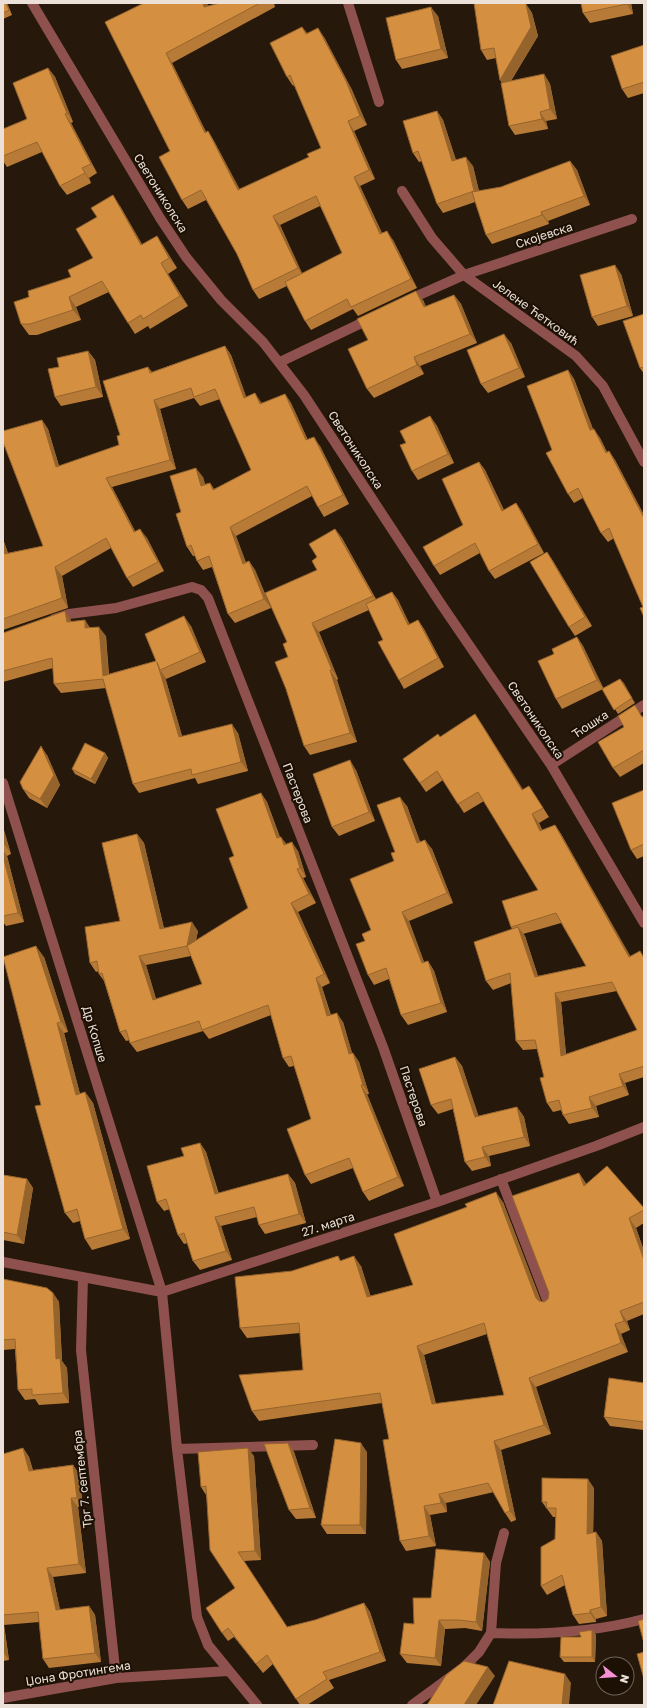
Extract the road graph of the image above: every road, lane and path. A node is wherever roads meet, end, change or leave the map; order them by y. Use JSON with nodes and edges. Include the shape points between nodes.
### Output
{"nodes":[{"id":1,"x":32,"y":3,"type":"edge"},
{"id":2,"x":348,"y":3,"type":"edge"},
{"id":3,"x":379,"y":102,"type":"dead end"},
{"id":4,"x":402,"y":191,"type":"dead end"},
{"id":5,"x":632,"y":219,"type":"dead end"},
{"id":6,"x":464,"y":275,"type":"junction"},
{"id":7,"x":402,"y":303,"type":"edge"},
{"id":8,"x":381,"y":313,"type":"edge"},
{"id":9,"x":280,"y":362,"type":"junction"},
{"id":10,"x":644,"y":462,"type":"edge"},
{"id":11,"x":42,"y":623,"type":"edge"},
{"id":12,"x":644,"y":705,"type":"edge"},
{"id":13,"x":551,"y":765,"type":"junction"},
{"id":14,"x":3,"y":783,"type":"edge"},
{"id":15,"x":644,"y":923,"type":"edge"},
{"id":16,"x":644,"y":1127,"type":"edge"},
{"id":17,"x":501,"y":1179,"type":"junction"},
{"id":18,"x":437,"y":1202,"type":"junction"},
{"id":19,"x":3,"y":1262,"type":"edge"},
{"id":20,"x":83,"y":1278,"type":"junction"},
{"id":21,"x":162,"y":1292,"type":"junction"},
{"id":22,"x":549,"y":1305,"type":"edge"},
{"id":23,"x":313,"y":1445,"type":"dead end"},
{"id":24,"x":176,"y":1449,"type":"junction"},
{"id":25,"x":504,"y":1533,"type":"dead end"},
{"id":26,"x":644,"y":1619,"type":"edge"},
{"id":27,"x":491,"y":1633,"type":"junction"},
{"id":28,"x":228,"y":1671,"type":"junction"},
{"id":29,"x":116,"y":1678,"type":"junction"},
{"id":30,"x":3,"y":1698,"type":"edge"},
{"id":31,"x":257,"y":1705,"type":"edge"},
{"id":32,"x":412,"y":1705,"type":"edge"}],
"edges":[{"from":1,"to":9,"type":"street","name":"Светониколска","via":[[160,218],[186,257],[220,300]]},
{"from":2,"to":3,"type":"street"},
{"from":4,"to":6,"type":"street","name":"Јелене Ћетковић","via":[[432,238]]},
{"from":5,"to":6,"type":"street","name":"Скојевска"},
{"from":6,"to":7,"type":"street","name":"Скојевска"},
{"from":6,"to":10,"type":"street","name":"Јелене Ћетковић","via":[[576,356],[589,369],[603,386]]},
{"from":8,"to":9,"type":"street"},
{"from":9,"to":13,"type":"street","name":"Светониколска"},
{"from":11,"to":18,"type":"street","name":"Пастерова","via":[[69,614],[116,608],[192,587],[201,590],[208,598],[383,1047]]},
{"from":12,"to":13,"type":"street","name":"Ћошка"},
{"from":13,"to":15,"type":"street","name":"Светониколска"},
{"from":14,"to":21,"type":"street","name":"Др Копше"},
{"from":16,"to":17,"type":"street","name":"27. марта"},
{"from":17,"to":18,"type":"street","name":"27. марта"},
{"from":17,"to":22,"type":"street"},
{"from":18,"to":21,"type":"street","name":"27. марта"},
{"from":19,"to":20,"type":"street"},
{"from":20,"to":21,"type":"street"},
{"from":20,"to":29,"type":"street","name":"Трг 7. септембра","via":[[81,1350]]},
{"from":21,"to":24,"type":"street"},
{"from":23,"to":24,"type":"street"},
{"from":24,"to":28,"type":"street","via":[[197,1618],[208,1645]]},
{"from":25,"to":27,"type":"street","via":[[496,1564]]},
{"from":26,"to":27,"type":"street","via":[[586,1629],[527,1634]]},
{"from":27,"to":32,"type":"street","via":[[479,1652],[464,1667]]},
{"from":28,"to":29,"type":"street","name":"Џона Фротингема"},
{"from":28,"to":31,"type":"street"},
{"from":29,"to":30,"type":"street","name":"Џона Фротингема"}]}
